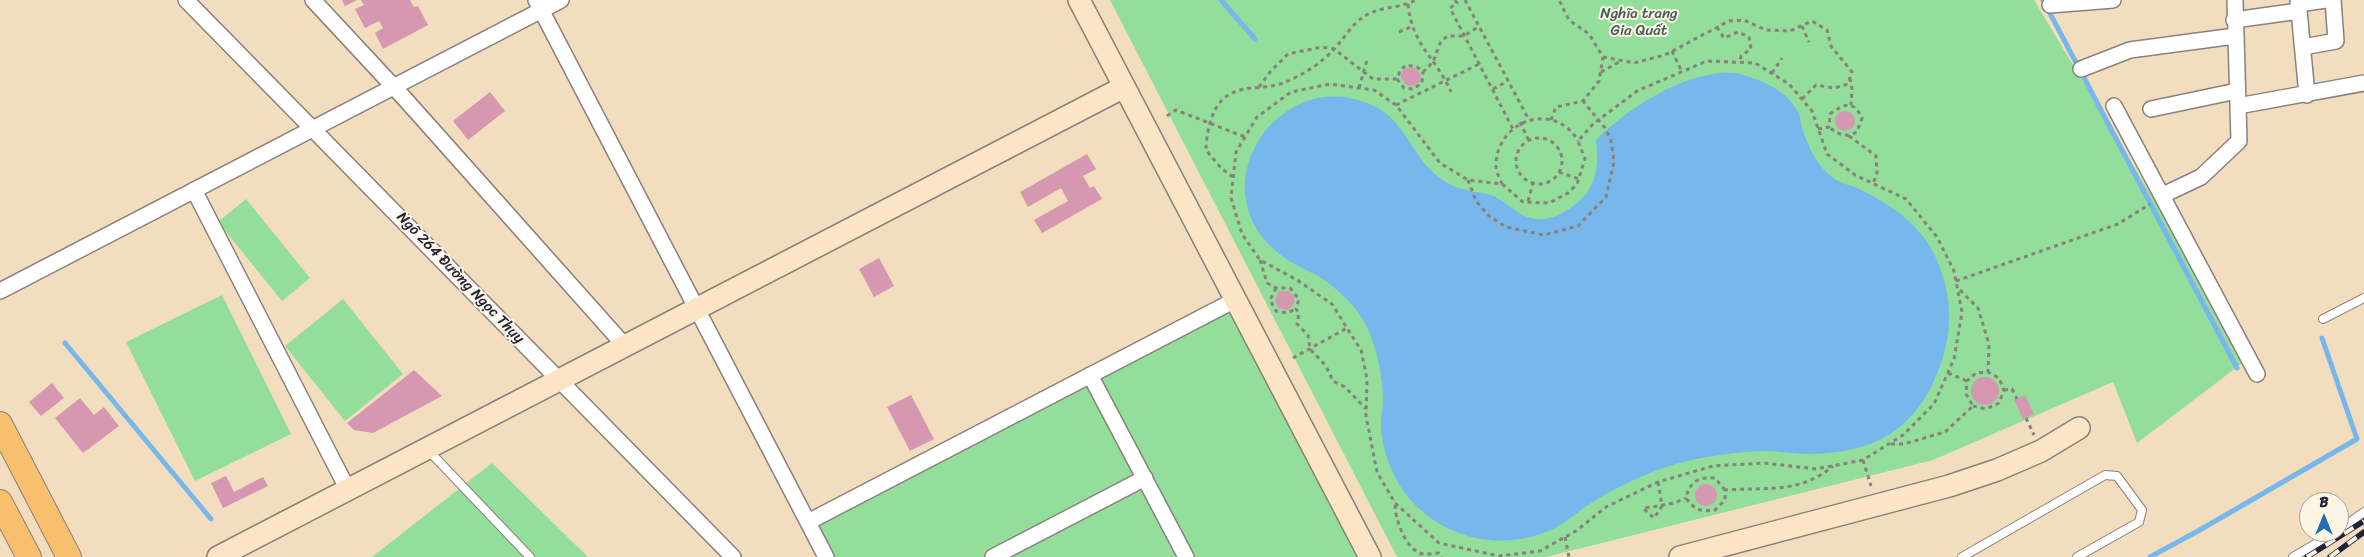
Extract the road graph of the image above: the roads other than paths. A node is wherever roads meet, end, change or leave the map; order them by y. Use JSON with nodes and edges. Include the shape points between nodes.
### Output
{"nodes":[{"id":1,"x":186,"y":0,"type":"edge"},
{"id":2,"x":313,"y":0,"type":"edge"},
{"id":3,"x":561,"y":0,"type":"edge"},
{"id":4,"x":1079,"y":0,"type":"edge"},
{"id":5,"x":2113,"y":0,"type":"edge"},
{"id":6,"x":2234,"y":0,"type":"edge"},
{"id":7,"x":2326,"y":0,"type":"edge"},
{"id":8,"x":2333,"y":0,"type":"edge"},
{"id":9,"x":538,"y":5,"type":"edge"},
{"id":10,"x":2050,"y":5,"type":"dead end"},
{"id":11,"x":2298,"y":5,"type":"edge"},
{"id":12,"x":2234,"y":20,"type":"junction"},
{"id":13,"x":2235,"y":36,"type":"junction"},
{"id":14,"x":2303,"y":47,"type":"junction"},
{"id":15,"x":2081,"y":69,"type":"dead end"},
{"id":16,"x":2364,"y":83,"type":"edge"},
{"id":17,"x":394,"y":87,"type":"junction"},
{"id":18,"x":1124,"y":87,"type":"junction"},
{"id":19,"x":2307,"y":95,"type":"junction"},
{"id":20,"x":2237,"y":99,"type":"junction"},
{"id":21,"x":2114,"y":106,"type":"dead end"},
{"id":22,"x":2151,"y":109,"type":"dead end"},
{"id":23,"x":314,"y":129,"type":"junction"},
{"id":24,"x":194,"y":190,"type":"junction"},
{"id":25,"x":2163,"y":195,"type":"junction"},
{"id":26,"x":0,"y":291,"type":"edge"},
{"id":27,"x":2364,"y":298,"type":"edge"},
{"id":28,"x":1235,"y":300,"type":"junction"},
{"id":29,"x":697,"y":308,"type":"junction"},
{"id":30,"x":2323,"y":319,"type":"dead end"},
{"id":31,"x":625,"y":346,"type":"junction"},
{"id":32,"x":2257,"y":374,"type":"dead end"},
{"id":33,"x":1090,"y":375,"type":"junction"},
{"id":34,"x":560,"y":380,"type":"junction"},
{"id":35,"x":0,"y":424,"type":"edge"},
{"id":36,"x":2079,"y":428,"type":"dead end"},
{"id":37,"x":427,"y":449,"type":"junction"},
{"id":38,"x":1145,"y":478,"type":"junction"},
{"id":39,"x":348,"y":490,"type":"junction"},
{"id":40,"x":0,"y":502,"type":"edge"},
{"id":41,"x":2364,"y":512,"type":"edge"},
{"id":42,"x":808,"y":522,"type":"junction"},
{"id":43,"x":2349,"y":523,"type":"edge"},
{"id":44,"x":2319,"y":542,"type":"edge"},
{"id":45,"x":28,"y":557,"type":"edge"},
{"id":46,"x":69,"y":557,"type":"edge"},
{"id":47,"x":218,"y":557,"type":"edge"},
{"id":48,"x":530,"y":557,"type":"edge"},
{"id":49,"x":733,"y":557,"type":"edge"},
{"id":50,"x":826,"y":557,"type":"edge"},
{"id":51,"x":993,"y":557,"type":"edge"},
{"id":52,"x":1186,"y":557,"type":"edge"},
{"id":53,"x":1370,"y":557,"type":"edge"},
{"id":54,"x":1680,"y":557,"type":"edge"},
{"id":55,"x":1962,"y":557,"type":"edge"},
{"id":56,"x":2077,"y":557,"type":"edge"},
{"id":57,"x":2293,"y":557,"type":"edge"}],
"edges":[{"from":1,"to":23,"type":"street","name":"Ngõ 264 Đường Ngọc Thụy"},
{"from":2,"to":17,"type":"street"},
{"from":3,"to":9,"type":"street"},
{"from":4,"to":18,"type":"street"},
{"from":5,"to":10,"type":"street"},
{"from":6,"to":12,"type":"street"},
{"from":7,"to":11,"type":"street"},
{"from":8,"to":14,"type":"street","via":[[2336,41]]},
{"from":9,"to":17,"type":"street"},
{"from":9,"to":29,"type":"street"},
{"from":11,"to":12,"type":"street"},
{"from":11,"to":14,"type":"street"},
{"from":12,"to":13,"type":"street"},
{"from":13,"to":15,"type":"street","via":[[2130,50]]},
{"from":13,"to":20,"type":"street"},
{"from":14,"to":19,"type":"street"},
{"from":16,"to":19,"type":"street"},
{"from":17,"to":23,"type":"street"},
{"from":17,"to":31,"type":"street"},
{"from":18,"to":28,"type":"street"},
{"from":18,"to":29,"type":"street"},
{"from":19,"to":20,"type":"street"},
{"from":20,"to":22,"type":"street"},
{"from":20,"to":25,"type":"street","via":[[2239,141],[2202,177]]},
{"from":21,"to":25,"type":"street"},
{"from":23,"to":24,"type":"street"},
{"from":23,"to":34,"type":"street","name":"Ngõ 264 Đường Ngọc Thụy"},
{"from":24,"to":26,"type":"street"},
{"from":24,"to":39,"type":"street"},
{"from":25,"to":32,"type":"street"},
{"from":27,"to":30,"type":"lane"},
{"from":28,"to":33,"type":"street"},
{"from":28,"to":53,"type":"street"},
{"from":29,"to":31,"type":"street"},
{"from":29,"to":42,"type":"street"},
{"from":31,"to":34,"type":"street"},
{"from":33,"to":38,"type":"street"},
{"from":33,"to":42,"type":"street"},
{"from":34,"to":37,"type":"street"},
{"from":34,"to":49,"type":"street","name":"Ngõ 264 Đường Ngọc Thụy"},
{"from":35,"to":46,"type":"main road"},
{"from":36,"to":54,"type":"street","via":[[1997,470],[1949,486]]},
{"from":37,"to":39,"type":"street"},
{"from":37,"to":48,"type":"lane"},
{"from":38,"to":51,"type":"street"},
{"from":38,"to":52,"type":"street"},
{"from":39,"to":47,"type":"street"},
{"from":40,"to":45,"type":"main road"},
{"from":41,"to":43,"type":"lane"},
{"from":42,"to":50,"type":"street"},
{"from":44,"to":57,"type":"lane"},
{"from":55,"to":56,"type":"lane","via":[[2106,475],[2117,476],[2142,510],[2139,522]]}]}
